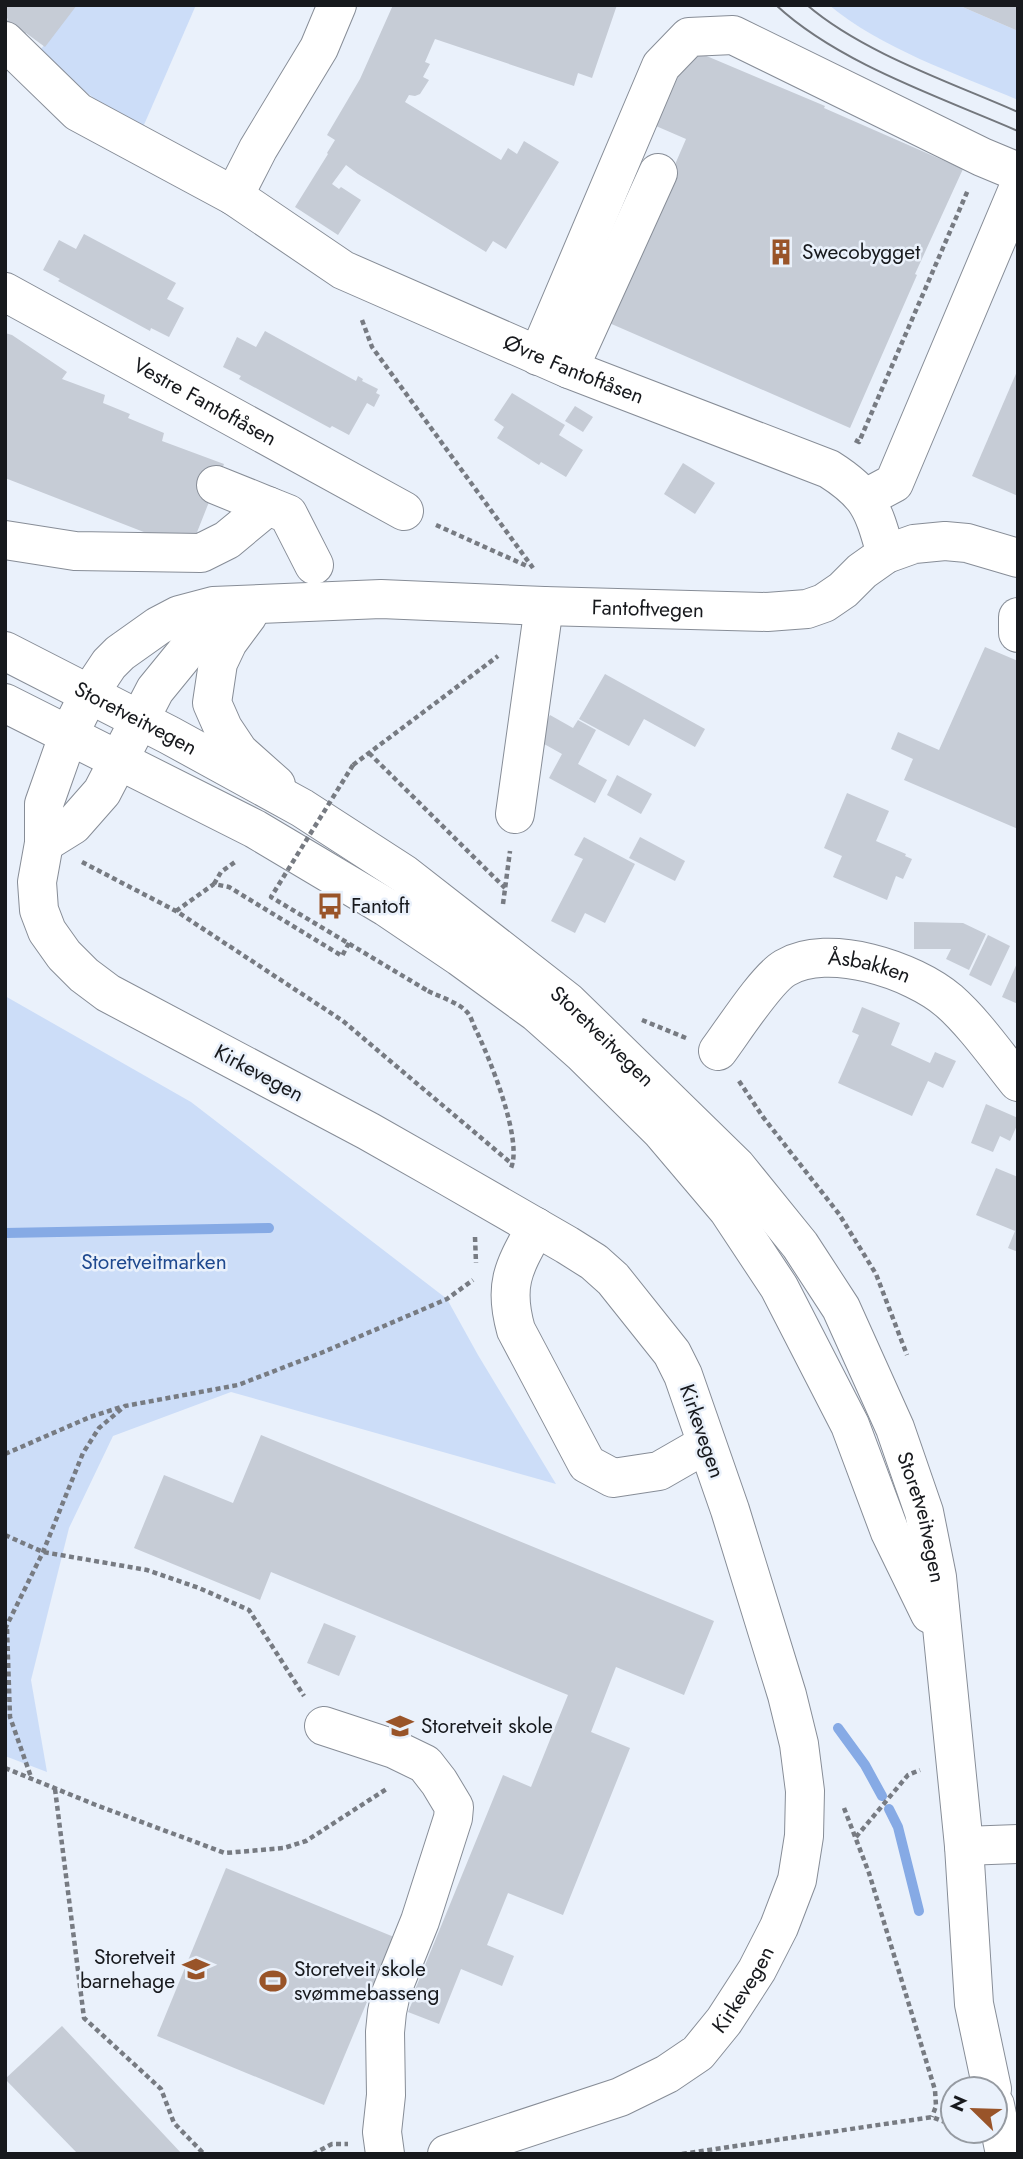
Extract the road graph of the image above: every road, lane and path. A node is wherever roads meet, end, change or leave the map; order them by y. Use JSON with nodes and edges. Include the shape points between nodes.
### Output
{"nodes":[{"id":1,"x":337,"y":5,"type":"edge"},
{"id":2,"x":5,"y":41,"type":"edge"},
{"id":3,"x":982,"y":157,"type":"junction"},
{"id":4,"x":1018,"y":172,"type":"edge"},
{"id":5,"x":658,"y":173,"type":"dead end"},
{"id":6,"x":1018,"y":189,"type":"edge"},
{"id":7,"x":234,"y":196,"type":"junction"},
{"id":8,"x":343,"y":270,"type":"junction"},
{"id":9,"x":5,"y":292,"type":"edge"},
{"id":10,"x":554,"y":363,"type":"junction"},
{"id":11,"x":829,"y":468,"type":"junction"},
{"id":12,"x":216,"y":485,"type":"dead end"},
{"id":13,"x":866,"y":498,"type":"junction"},
{"id":14,"x":268,"y":506,"type":"junction"},
{"id":15,"x":404,"y":511,"type":"joint"},
{"id":16,"x":7,"y":540,"type":"edge"},
{"id":17,"x":886,"y":554,"type":"junction"},
{"id":18,"x":1018,"y":558,"type":"edge"},
{"id":19,"x":314,"y":565,"type":"dead end"},
{"id":20,"x":256,"y":605,"type":"junction"},
{"id":21,"x":544,"y":606,"type":"junction"},
{"id":22,"x":1018,"y":617,"type":"edge"},
{"id":23,"x":1018,"y":633,"type":"edge"},
{"id":24,"x":538,"y":643,"type":"junction"},
{"id":25,"x":5,"y":651,"type":"edge"},
{"id":26,"x":89,"y":694,"type":"junction"},
{"id":27,"x":5,"y":703,"type":"edge"},
{"id":28,"x":139,"y":720,"type":"junction"},
{"id":29,"x":68,"y":736,"type":"junction"},
{"id":30,"x":369,"y":752,"type":"junction"},
{"id":31,"x":118,"y":761,"type":"junction"},
{"id":32,"x":302,"y":808,"type":"junction"},
{"id":33,"x":515,"y":814,"type":"joint"},
{"id":34,"x":44,"y":843,"type":"junction"},
{"id":35,"x":242,"y":858,"type":"dead end"},
{"id":36,"x":214,"y":884,"type":"junction"},
{"id":37,"x":505,"y":888,"type":"junction"},
{"id":38,"x":176,"y":911,"type":"junction"},
{"id":39,"x":502,"y":913,"type":"dead end"},
{"id":40,"x":349,"y":943,"type":"junction"},
{"id":41,"x":718,"y":1051,"type":"dead end"},
{"id":42,"x":1018,"y":1082,"type":"edge"},
{"id":43,"x":513,"y":1165,"type":"junction"},
{"id":44,"x":491,"y":1201,"type":"junction"},
{"id":45,"x":536,"y":1227,"type":"junction"},
{"id":46,"x":476,"y":1265,"type":"dead end"},
{"id":47,"x":477,"y":1278,"type":"dead end"},
{"id":48,"x":125,"y":1406,"type":"junction"},
{"id":49,"x":706,"y":1444,"type":"junction"},
{"id":50,"x":5,"y":1454,"type":"edge"},
{"id":51,"x":5,"y":1535,"type":"edge"},
{"id":52,"x":43,"y":1552,"type":"junction"},
{"id":53,"x":6,"y":1628,"type":"edge"},
{"id":54,"x":943,"y":1641,"type":"junction"},
{"id":55,"x":324,"y":1726,"type":"joint"},
{"id":56,"x":425,"y":1764,"type":"junction"},
{"id":57,"x":5,"y":1768,"type":"edge"},
{"id":58,"x":924,"y":1769,"type":"dead end"},
{"id":59,"x":31,"y":1778,"type":"junction"},
{"id":60,"x":55,"y":1788,"type":"junction"},
{"id":61,"x":842,"y":1803,"type":"dead end"},
{"id":62,"x":856,"y":1837,"type":"junction"},
{"id":63,"x":1018,"y":1844,"type":"edge"},
{"id":64,"x":964,"y":1846,"type":"junction"},
{"id":65,"x":989,"y":2075,"type":"edge"},
{"id":66,"x":932,"y":2117,"type":"junction"},
{"id":67,"x":939,"y":2120,"type":"edge"},
{"id":68,"x":204,"y":2154,"type":"edge"},
{"id":69,"x":385,"y":2154,"type":"edge"},
{"id":70,"x":447,"y":2154,"type":"edge"},
{"id":71,"x":682,"y":2154,"type":"edge"}],
"edges":[{"from":1,"to":7,"type":"street","via":[[319,48]]},
{"from":2,"to":7,"type":"street","name":"Øvre Fantoftåsen","via":[[78,112]]},
{"from":3,"to":4,"type":"street"},
{"from":3,"to":10,"type":"street","via":[[733,35],[689,37],[661,66]]},
{"from":3,"to":11,"type":"path","via":[[859,442],[842,435]]},
{"from":5,"to":10,"type":"street"},
{"from":6,"to":13,"type":"street","via":[[894,483]]},
{"from":7,"to":8,"type":"street","name":"Øvre Fantoftåsen"},
{"from":8,"to":10,"type":"street","name":"Øvre Fantoftåsen"},
{"from":8,"to":15,"type":"path","via":[[372,347],[534,569]]},
{"from":9,"to":15,"type":"street","name":"Vestre Fantoftåsen"},
{"from":10,"to":11,"type":"street","name":"Øvre Fantoftåsen"},
{"from":11,"to":13,"type":"street","name":"Øvre Fantoftåsen"},
{"from":12,"to":14,"type":"street"},
{"from":13,"to":17,"type":"street","name":"Øvre Fantoftåsen"},
{"from":14,"to":16,"type":"street","via":[[227,540],[201,553],[75,551]]},
{"from":14,"to":19,"type":"street","via":[[288,514]]},
{"from":17,"to":18,"type":"street","name":"Fantoftvegen","via":[[914,544],[944,541]]},
{"from":17,"to":21,"type":"street","name":"Fantoftvegen","via":[[844,590],[807,609]]},
{"from":20,"to":21,"type":"street","name":"Fantoftvegen","via":[[381,598]]},
{"from":20,"to":26,"type":"street","name":"Fantoftvegen","via":[[214,606],[158,626],[120,653]]},
{"from":20,"to":28,"type":"street","name":"Fantoftvegen","via":[[186,652],[155,690]]},
{"from":20,"to":32,"type":"street","via":[[218,663],[212,703],[239,752]]},
{"from":21,"to":24,"type":"street"},
{"from":22,"to":23,"type":"street"},
{"from":24,"to":30,"type":"path","via":[[509,647]]},
{"from":24,"to":33,"type":"street"},
{"from":25,"to":26,"type":"street","name":"Storetveitvegen"},
{"from":26,"to":28,"type":"street","name":"Storetveitvegen"},
{"from":26,"to":29,"type":"street","name":"Kirkevegen"},
{"from":27,"to":29,"type":"street","name":"Storetveitvegen"},
{"from":28,"to":31,"type":"street"},
{"from":28,"to":32,"type":"street","name":"Storetveitvegen"},
{"from":29,"to":31,"type":"street","name":"Storetveitvegen"},
{"from":29,"to":34,"type":"street","name":"Kirkevegen","via":[[44,804]]},
{"from":30,"to":37,"type":"path"},
{"from":30,"to":40,"type":"path","bridge":true,"via":[[353,765],[271,897]]},
{"from":31,"to":34,"type":"street","via":[[102,792],[73,825]]},
{"from":31,"to":54,"type":"street","name":"Storetveitvegen","via":[[255,830],[418,928],[537,1013],[661,1130],[728,1210],[779,1287],[850,1425],[890,1532]]},
{"from":32,"to":54,"type":"street","name":"Storetveitvegen","via":[[404,874],[568,1002],[736,1166],[800,1245],[841,1308],[895,1428],[924,1512]]},
{"from":33,"to":37,"type":"path"},
{"from":34,"to":38,"type":"path"},
{"from":34,"to":44,"type":"street","name":"Kirkevegen","via":[[37,882],[39,910],[64,956],[84,975],[108,993]]},
{"from":35,"to":36,"type":"path","via":[[221,872]]},
{"from":36,"to":38,"type":"path"},
{"from":36,"to":40,"type":"path","via":[[229,887],[342,956]]},
{"from":37,"to":39,"type":"path"},
{"from":38,"to":43,"type":"path","via":[[343,1021]]},
{"from":40,"to":43,"type":"path","bridge":true,"via":[[467,1011],[501,1089],[511,1129]]},
{"from":41,"to":42,"type":"street","name":"Åsbakken","via":[[783,969],[805,959],[859,961],[894,970],[948,1000]]},
{"from":43,"to":44,"type":"path"},
{"from":44,"to":45,"type":"street","name":"Kirkevegen"},
{"from":44,"to":46,"type":"path","via":[[476,1229]]},
{"from":45,"to":49,"type":"street","name":"Kirkevegen","via":[[613,1279],[672,1353]]},
{"from":45,"to":49,"type":"street","via":[[512,1277],[510,1308],[516,1330],[587,1464],[613,1478],[659,1471]]},
{"from":47,"to":48,"type":"path","via":[[447,1299],[238,1385]]},
{"from":48,"to":50,"type":"path"},
{"from":48,"to":52,"type":"path","via":[[99,1428],[83,1453]]},
{"from":49,"to":70,"type":"street","name":"Kirkevegen","via":[[799,1744],[805,1791],[797,1880],[757,1970],[698,2053],[620,2096]]},
{"from":51,"to":52,"type":"path"},
{"from":52,"to":53,"type":"path"},
{"from":52,"to":55,"type":"path","via":[[147,1570],[249,1610]]},
{"from":53,"to":59,"type":"path","via":[[10,1717]]},
{"from":54,"to":64,"type":"street","name":"Storetveitvegen"},
{"from":55,"to":56,"type":"street"},
{"from":56,"to":60,"type":"path","via":[[306,1840],[284,1848],[225,1853]]},
{"from":56,"to":69,"type":"street","via":[[454,1807],[453,1818],[387,2012]]},
{"from":57,"to":59,"type":"path"},
{"from":58,"to":62,"type":"path","via":[[908,1775]]},
{"from":59,"to":60,"type":"path"},
{"from":60,"to":68,"type":"path","via":[[84,2018],[161,2089],[174,2123]]},
{"from":61,"to":62,"type":"path"},
{"from":62,"to":66,"type":"path","via":[[935,2090]]},
{"from":63,"to":64,"type":"street"},
{"from":64,"to":65,"type":"street","name":"Storetveitvegen","via":[[974,2004]]},
{"from":66,"to":67,"type":"path"},
{"from":66,"to":71,"type":"path"}]}
